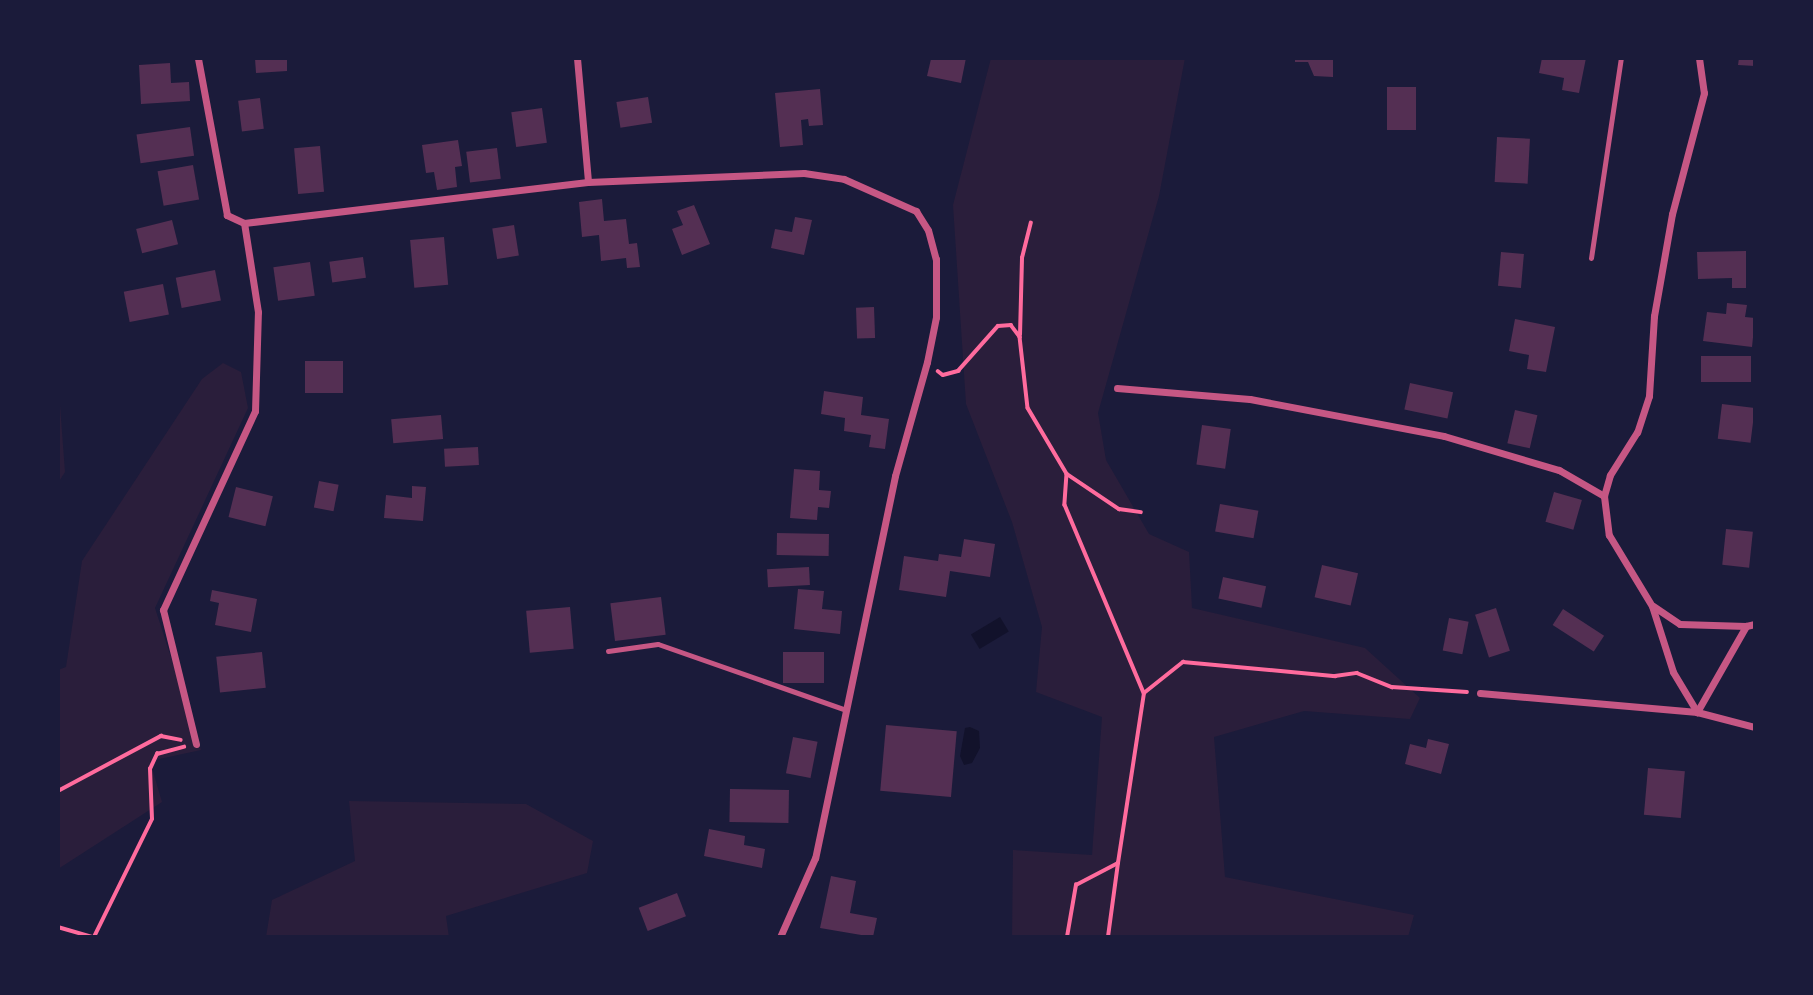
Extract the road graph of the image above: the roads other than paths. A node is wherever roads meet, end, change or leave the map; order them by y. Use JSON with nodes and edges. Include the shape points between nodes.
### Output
{"nodes":[{"id":1,"x":198,"y":58,"type":"edge"},
{"id":2,"x":577,"y":58,"type":"edge"},
{"id":3,"x":1620,"y":58,"type":"edge"},
{"id":4,"x":1699,"y":58,"type":"edge"},
{"id":5,"x":588,"y":182,"type":"junction"},
{"id":6,"x":244,"y":223,"type":"junction"},
{"id":7,"x":1591,"y":258,"type":"dead end"},
{"id":8,"x":1117,"y":388,"type":"dead end"},
{"id":9,"x":1604,"y":496,"type":"junction"},
{"id":10,"x":1653,"y":606,"type":"junction"},
{"id":11,"x":1755,"y":624,"type":"edge"},
{"id":12,"x":1745,"y":626,"type":"junction"},
{"id":13,"x":608,"y":650,"type":"dead end"},
{"id":14,"x":1480,"y":693,"type":"road end"},
{"id":15,"x":846,"y":710,"type":"junction"},
{"id":16,"x":1697,"y":712,"type":"junction"},
{"id":17,"x":1755,"y":727,"type":"edge"},
{"id":18,"x":196,"y":744,"type":"road end"},
{"id":19,"x":780,"y":937,"type":"edge"}],
"edges":[{"from":1,"to":6,"type":"street","via":[[226,215]]},
{"from":2,"to":5,"type":"street"},
{"from":3,"to":7,"type":"lane"},
{"from":4,"to":9,"type":"street","via":[[1704,93],[1672,214],[1654,316],[1649,396],[1637,432],[1610,475]]},
{"from":5,"to":6,"type":"street"},
{"from":5,"to":15,"type":"street","via":[[804,173],[844,179],[890,196],[916,211],[929,230],[936,259],[936,317],[895,476]]},
{"from":6,"to":18,"type":"street","via":[[258,312],[255,411],[163,610]]},
{"from":8,"to":9,"type":"street","via":[[1250,398],[1444,436],[1559,470]]},
{"from":9,"to":10,"type":"street","via":[[1609,535]]},
{"from":10,"to":12,"type":"street","via":[[1679,624]]},
{"from":10,"to":16,"type":"street","via":[[1673,671]]},
{"from":11,"to":12,"type":"street"},
{"from":12,"to":16,"type":"street"},
{"from":13,"to":15,"type":"lane","via":[[658,644]]},
{"from":14,"to":16,"type":"street"},
{"from":15,"to":19,"type":"street","via":[[815,858]]},
{"from":16,"to":17,"type":"street"}]}
